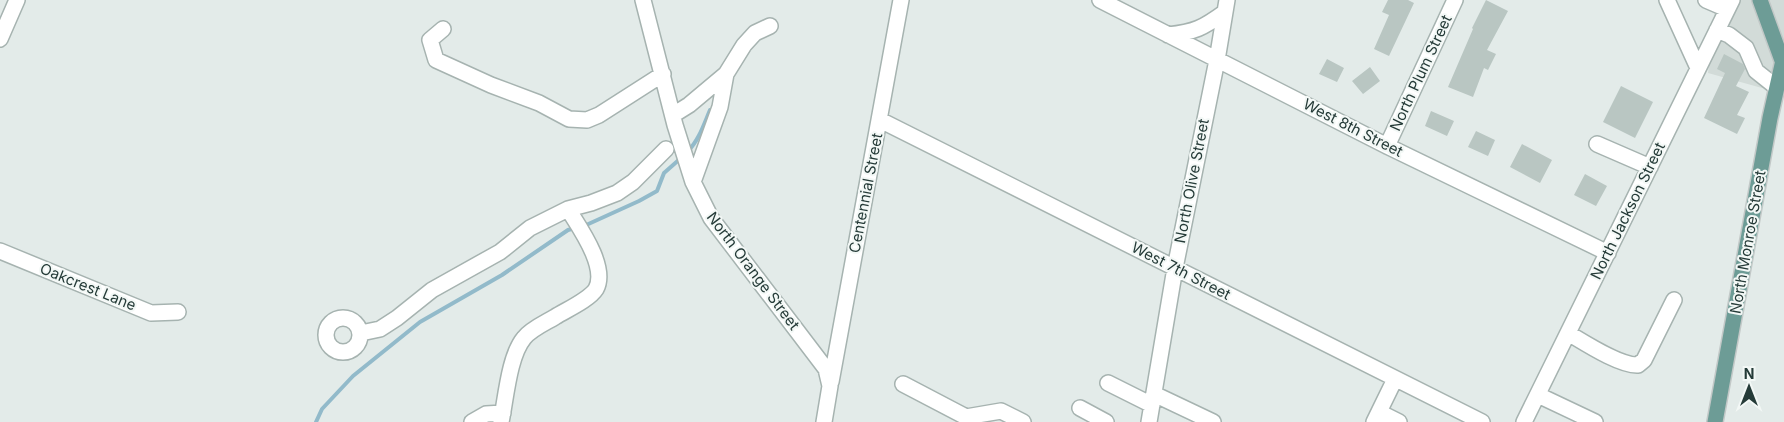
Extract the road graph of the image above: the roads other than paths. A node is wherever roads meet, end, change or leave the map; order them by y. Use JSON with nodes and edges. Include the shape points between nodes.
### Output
{"nodes":[{"id":1,"x":17,"y":0,"type":"edge"},
{"id":2,"x":643,"y":0,"type":"edge"},
{"id":3,"x":900,"y":0,"type":"edge"},
{"id":4,"x":1100,"y":0,"type":"edge"},
{"id":5,"x":1455,"y":0,"type":"edge"},
{"id":6,"x":1668,"y":0,"type":"edge"},
{"id":7,"x":1706,"y":0,"type":"edge"},
{"id":8,"x":1760,"y":0,"type":"edge"},
{"id":9,"x":1730,"y":5,"type":"edge"},
{"id":10,"x":1226,"y":6,"type":"edge"},
{"id":11,"x":770,"y":26,"type":"dead end"},
{"id":12,"x":442,"y":29,"type":"dead end"},
{"id":13,"x":1717,"y":30,"type":"junction"},
{"id":14,"x":1168,"y":35,"type":"junction"},
{"id":15,"x":0,"y":39,"type":"edge"},
{"id":16,"x":1217,"y":60,"type":"junction"},
{"id":17,"x":1784,"y":62,"type":"edge"},
{"id":18,"x":1698,"y":68,"type":"junction"},
{"id":19,"x":663,"y":74,"type":"junction"},
{"id":20,"x":726,"y":74,"type":"junction"},
{"id":21,"x":1776,"y":87,"type":"junction"},
{"id":22,"x":673,"y":115,"type":"junction"},
{"id":23,"x":880,"y":120,"type":"junction"},
{"id":24,"x":1597,"y":144,"type":"dead end"},
{"id":25,"x":1387,"y":146,"type":"junction"},
{"id":26,"x":666,"y":149,"type":"dead end"},
{"id":27,"x":1650,"y":167,"type":"junction"},
{"id":28,"x":693,"y":182,"type":"junction"},
{"id":29,"x":571,"y":215,"type":"junction"},
{"id":30,"x":0,"y":251,"type":"edge"},
{"id":31,"x":1608,"y":253,"type":"junction"},
{"id":32,"x":1175,"y":268,"type":"junction"},
{"id":33,"x":1674,"y":300,"type":"dead end"},
{"id":34,"x":178,"y":312,"type":"dead end"},
{"id":35,"x":361,"y":333,"type":"dead end"},
{"id":36,"x":1568,"y":333,"type":"junction"},
{"id":37,"x":1395,"y":379,"type":"junction"},
{"id":38,"x":1108,"y":383,"type":"dead end"},
{"id":39,"x":903,"y":384,"type":"dead end"},
{"id":40,"x":830,"y":386,"type":"junction"},
{"id":41,"x":1538,"y":395,"type":"junction"},
{"id":42,"x":1153,"y":399,"type":"junction"},
{"id":43,"x":1080,"y":408,"type":"dead end"},
{"id":44,"x":502,"y":417,"type":"edge"},
{"id":45,"x":1377,"y":417,"type":"edge"},
{"id":46,"x":965,"y":419,"type":"edge"},
{"id":47,"x":472,"y":422,"type":"edge"},
{"id":48,"x":824,"y":422,"type":"edge"},
{"id":49,"x":1023,"y":422,"type":"edge"},
{"id":50,"x":1106,"y":422,"type":"edge"},
{"id":51,"x":1149,"y":422,"type":"edge"},
{"id":52,"x":1213,"y":422,"type":"edge"},
{"id":53,"x":1399,"y":422,"type":"edge"},
{"id":54,"x":1482,"y":422,"type":"edge"},
{"id":55,"x":1524,"y":422,"type":"edge"},
{"id":56,"x":1595,"y":422,"type":"edge"},
{"id":57,"x":1716,"y":422,"type":"edge"}],
"edges":[{"from":1,"to":15,"type":"street"},
{"from":2,"to":19,"type":"street","name":"North Orange Street"},
{"from":3,"to":23,"type":"street","name":"Centennial Street"},
{"from":4,"to":14,"type":"street","name":"West 8th Street"},
{"from":5,"to":25,"type":"street","name":"North Plum Street"},
{"from":6,"to":18,"type":"street"},
{"from":7,"to":9,"type":"street"},
{"from":8,"to":17,"type":"main road"},
{"from":9,"to":13,"type":"street","name":"North Jackson Street"},
{"from":10,"to":14,"type":"street","via":[[1202,28]]},
{"from":10,"to":16,"type":"street","name":"North Olive Street"},
{"from":11,"to":20,"type":"street","via":[[744,45]]},
{"from":12,"to":19,"type":"street","via":[[430,40],[436,60],[569,119],[587,120],[599,116]]},
{"from":13,"to":18,"type":"street","name":"North Jackson Street"},
{"from":13,"to":21,"type":"street","via":[[1746,48],[1756,72]]},
{"from":14,"to":16,"type":"street","name":"West 8th Street"},
{"from":16,"to":25,"type":"street","name":"West 8th Street"},
{"from":16,"to":32,"type":"street","name":"North Olive Street"},
{"from":17,"to":21,"type":"main road","name":"North Monroe Street"},
{"from":18,"to":27,"type":"street","name":"North Jackson Street"},
{"from":19,"to":22,"type":"street","name":"North Orange Street"},
{"from":20,"to":22,"type":"street"},
{"from":20,"to":28,"type":"street","via":[[720,107]]},
{"from":21,"to":57,"type":"main road","name":"North Monroe Street"},
{"from":22,"to":28,"type":"street","name":"North Orange Street"},
{"from":23,"to":32,"type":"street","name":"West 7th Street"},
{"from":23,"to":40,"type":"street","name":"Centennial Street"},
{"from":24,"to":27,"type":"street"},
{"from":25,"to":31,"type":"street","name":"West 8th Street"},
{"from":26,"to":29,"type":"street","via":[[632,182]]},
{"from":27,"to":31,"type":"street","name":"North Jackson Street"},
{"from":28,"to":40,"type":"street","name":"North Orange Street","via":[[711,218],[826,369]]},
{"from":29,"to":35,"type":"street","via":[[530,228],[500,252],[432,290],[380,329]]},
{"from":29,"to":44,"type":"street","via":[[598,269],[595,289],[582,301],[525,336],[517,347]]},
{"from":30,"to":34,"type":"street","name":"Oakcrest Lane","via":[[150,313]]},
{"from":31,"to":36,"type":"street","name":"North Jackson Street"},
{"from":32,"to":37,"type":"street","name":"West 7th Street"},
{"from":32,"to":42,"type":"street","name":"North Olive Street"},
{"from":33,"to":36,"type":"street","via":[[1644,360],[1638,365],[1632,366]]},
{"from":36,"to":41,"type":"street","name":"North Jackson Street"},
{"from":37,"to":45,"type":"street"},
{"from":37,"to":54,"type":"street","name":"West 7th Street"},
{"from":38,"to":42,"type":"street"},
{"from":39,"to":46,"type":"street"},
{"from":40,"to":48,"type":"street","name":"North Orange Street"},
{"from":41,"to":55,"type":"street","name":"North Jackson Street"},
{"from":41,"to":56,"type":"street"},
{"from":42,"to":51,"type":"street","name":"North Olive Street"},
{"from":42,"to":52,"type":"street"},
{"from":43,"to":50,"type":"street"},
{"from":44,"to":47,"type":"street","via":[[486,414]]},
{"from":45,"to":53,"type":"street"},
{"from":46,"to":49,"type":"street","via":[[1001,411]]}]}
